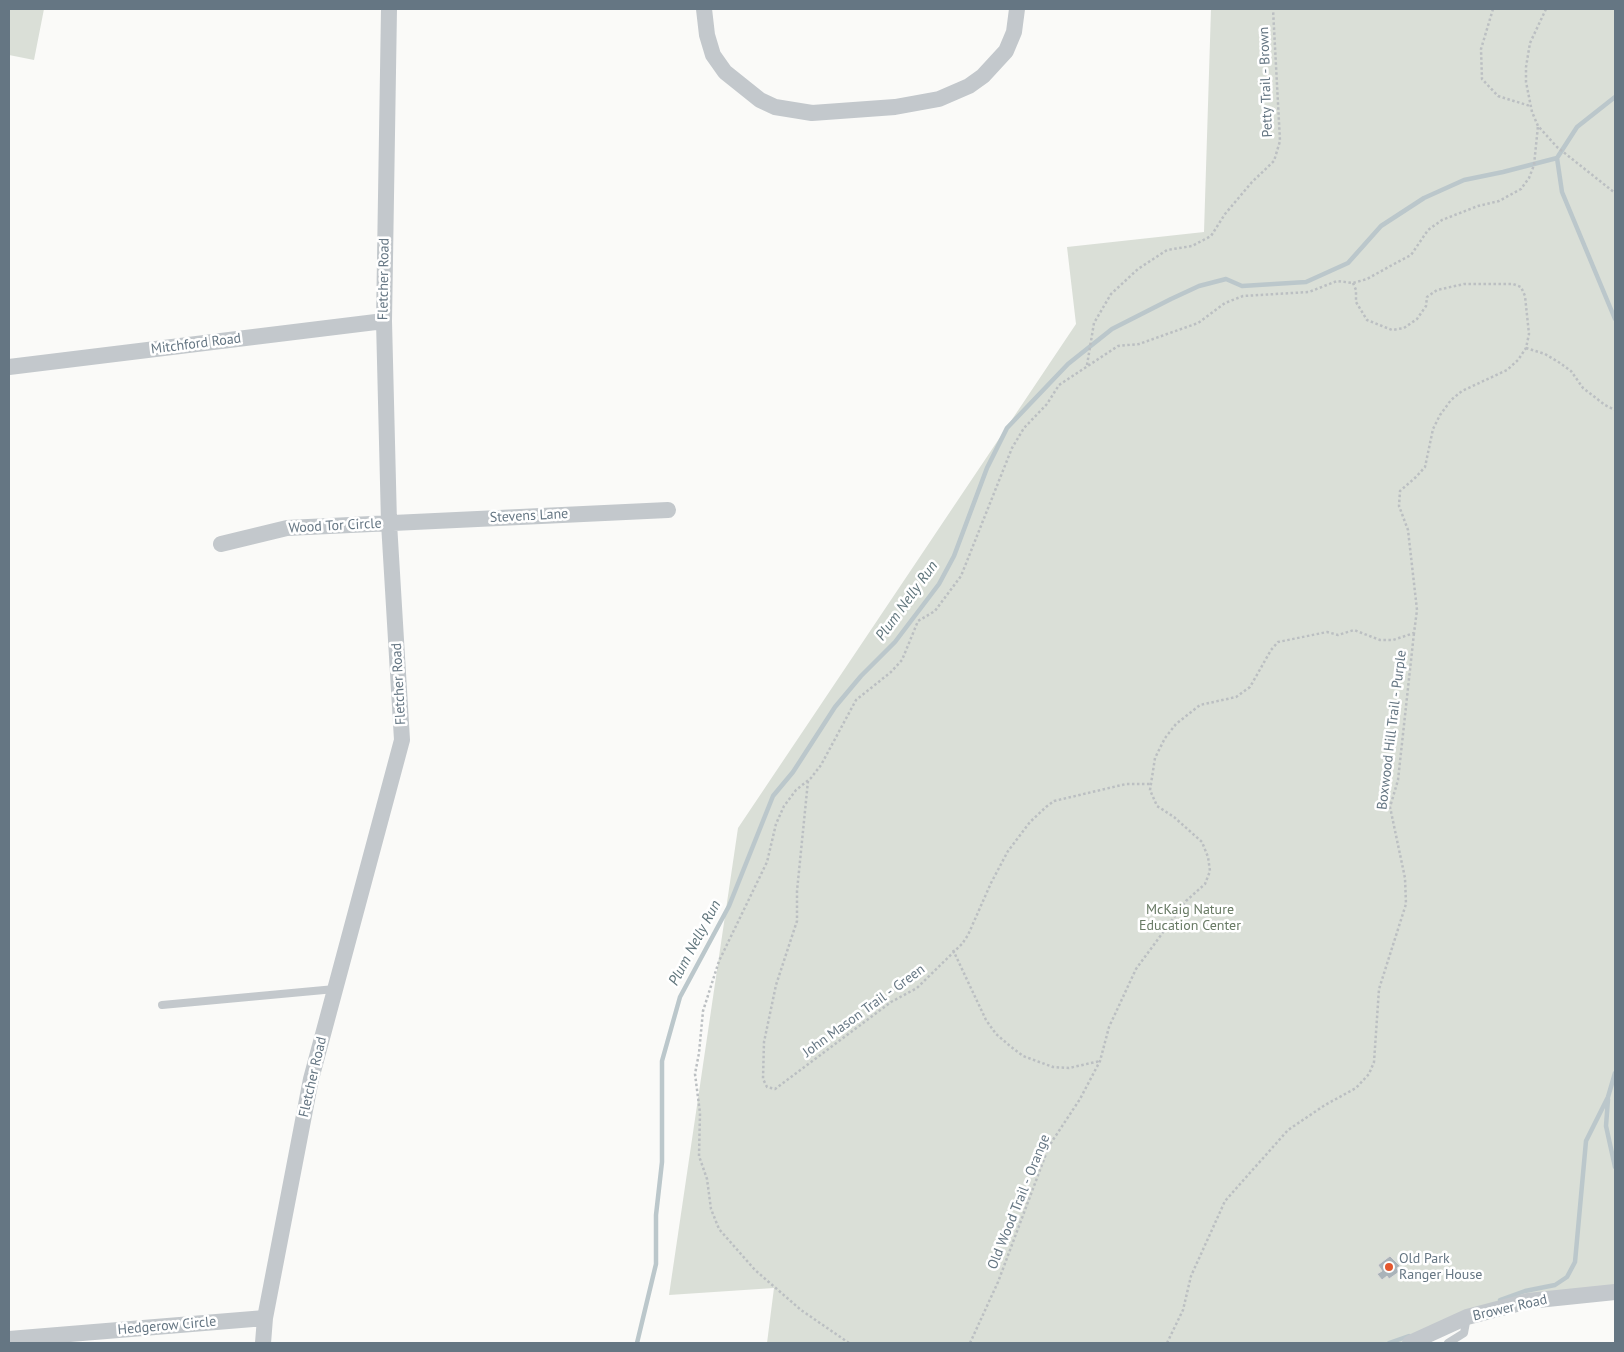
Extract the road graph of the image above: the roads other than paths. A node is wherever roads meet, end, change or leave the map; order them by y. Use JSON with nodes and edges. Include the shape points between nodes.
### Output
{"nodes":[{"id":1,"x":389,"y":9,"type":"edge"},
{"id":2,"x":704,"y":9,"type":"edge"},
{"id":3,"x":1017,"y":9,"type":"edge"},
{"id":4,"x":384,"y":321,"type":"junction"},
{"id":5,"x":9,"y":367,"type":"edge"},
{"id":6,"x":668,"y":510,"type":"dead end"},
{"id":7,"x":389,"y":523,"type":"junction"},
{"id":8,"x":221,"y":544,"type":"dead end"},
{"id":9,"x":335,"y":989,"type":"junction"},
{"id":10,"x":162,"y":1005,"type":"dead end"},
{"id":11,"x":1615,"y":1292,"type":"edge"},
{"id":12,"x":1467,"y":1317,"type":"junction"},
{"id":13,"x":265,"y":1318,"type":"junction"},
{"id":14,"x":9,"y":1339,"type":"edge"},
{"id":15,"x":263,"y":1343,"type":"edge"},
{"id":16,"x":1410,"y":1343,"type":"edge"},
{"id":17,"x":1448,"y":1343,"type":"edge"}],
"edges":[{"from":1,"to":4,"type":"street","name":"Fletcher Road"},
{"from":2,"to":3,"type":"street","via":[[713,55],[725,72],[760,100],[775,107],[812,113],[895,107],[939,99],[969,86],[984,76],[1006,51],[1014,32]]},
{"from":4,"to":5,"type":"street","name":"Mitchford Road"},
{"from":4,"to":7,"type":"street","name":"Fletcher Road"},
{"from":6,"to":7,"type":"street","name":"Stevens Lane"},
{"from":7,"to":8,"type":"street","name":"Wood Tor Circle","via":[[287,528]]},
{"from":7,"to":9,"type":"street","name":"Fletcher Road","via":[[402,740]]},
{"from":9,"to":10,"type":"lane"},
{"from":9,"to":13,"type":"street","name":"Fletcher Road","via":[[311,1079]]},
{"from":11,"to":12,"type":"street","name":"Brower Road","via":[[1528,1301]]},
{"from":12,"to":16,"type":"street","name":"Brower Road"},
{"from":12,"to":17,"type":"lane","via":[[1464,1333]]},
{"from":13,"to":14,"type":"street","name":"Hedgerow Circle"},
{"from":13,"to":15,"type":"street","name":"Fletcher Road"}]}
